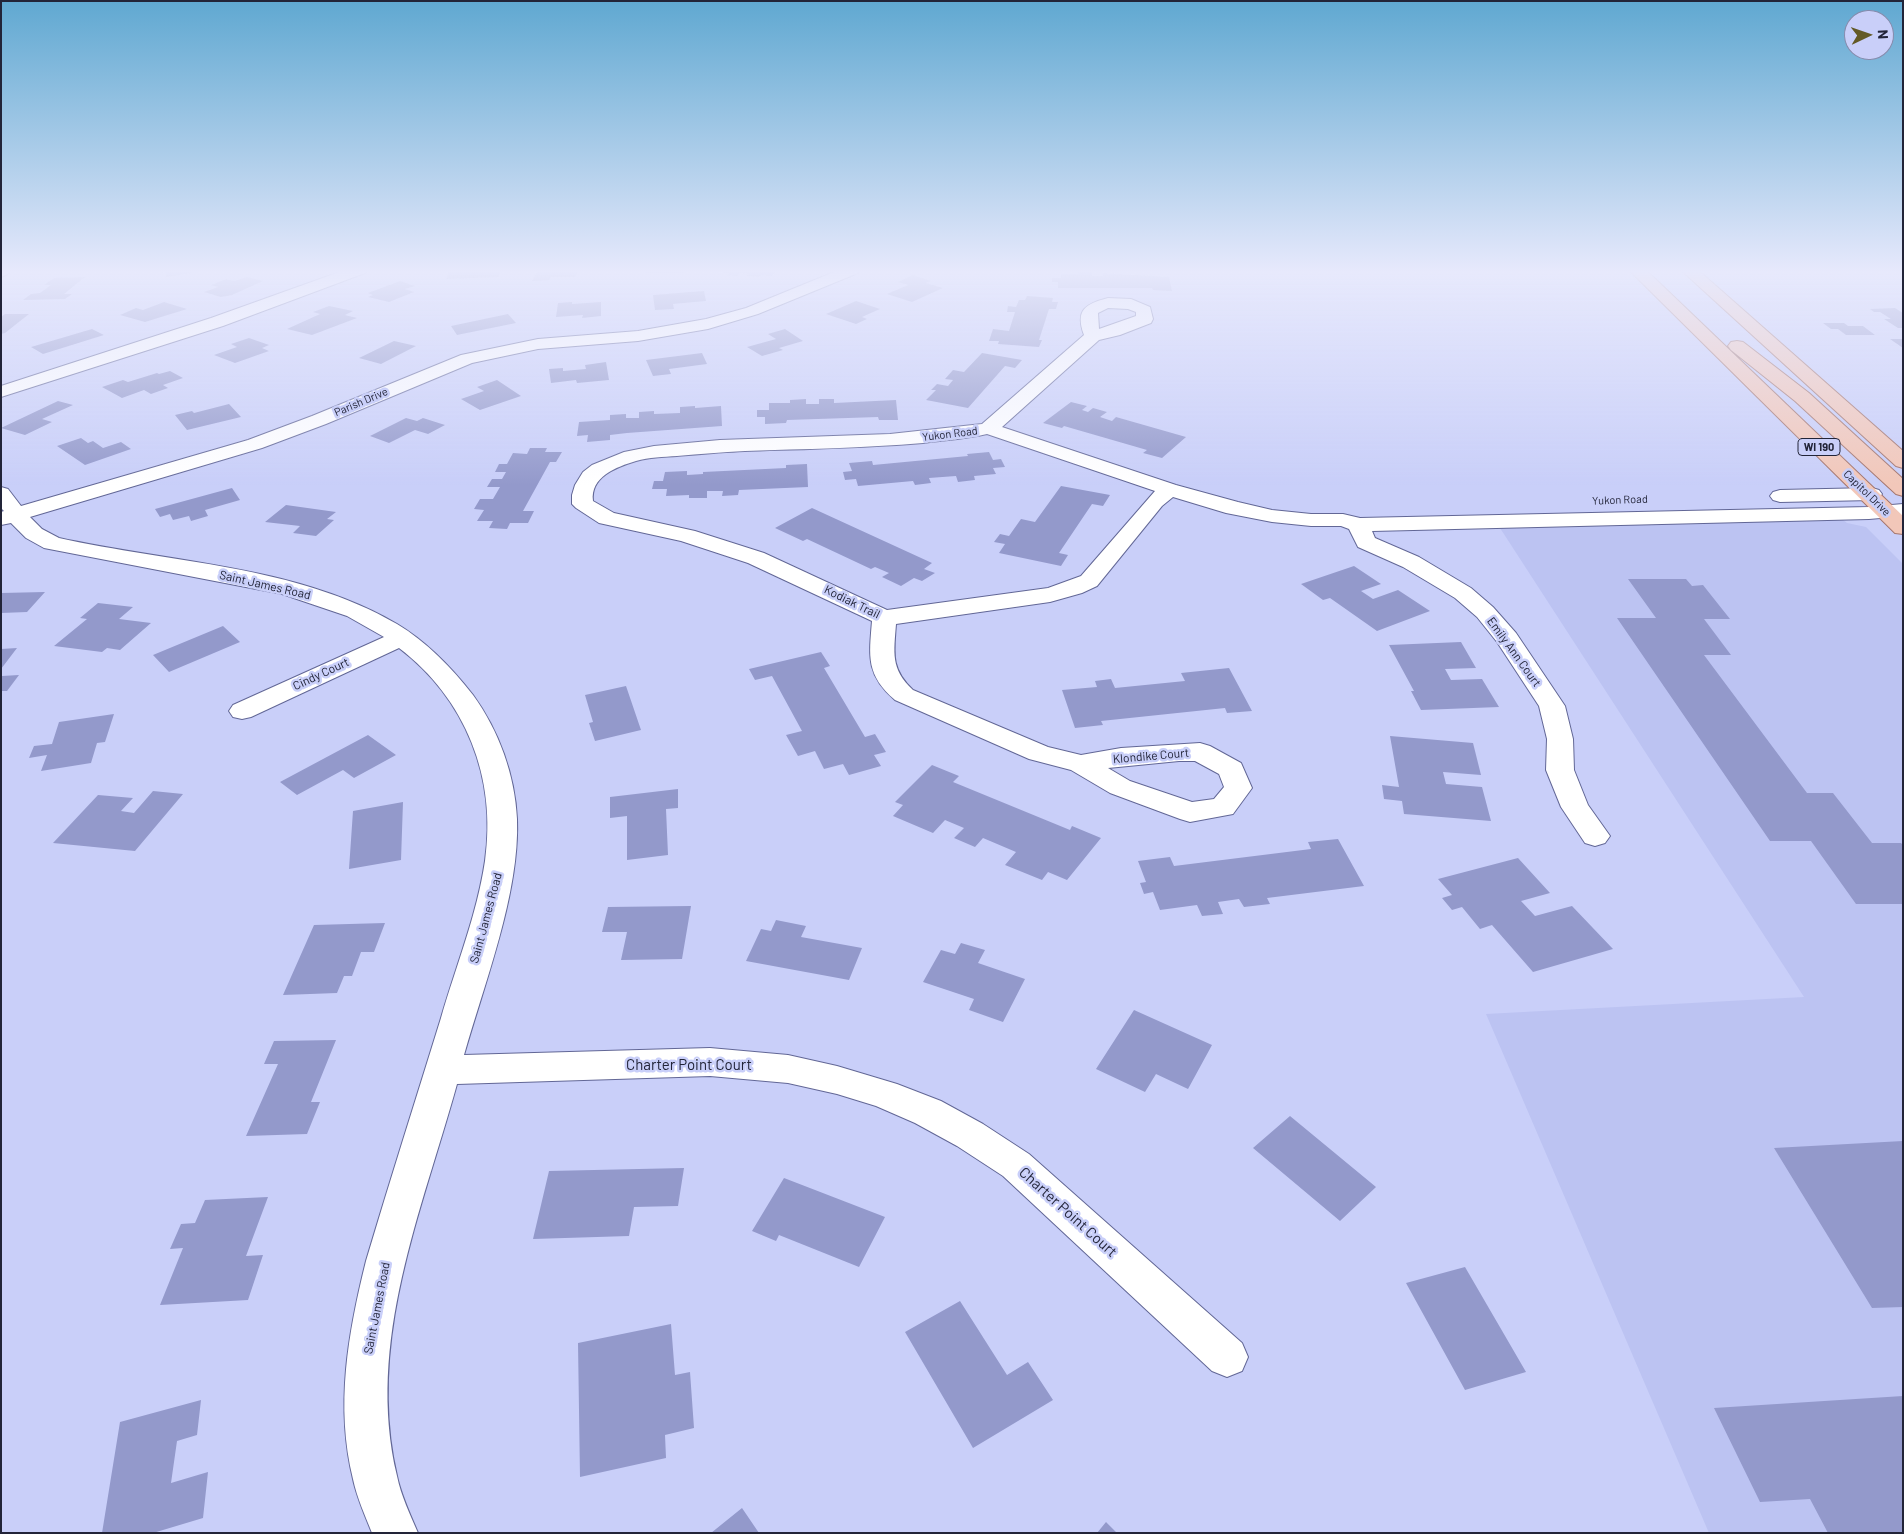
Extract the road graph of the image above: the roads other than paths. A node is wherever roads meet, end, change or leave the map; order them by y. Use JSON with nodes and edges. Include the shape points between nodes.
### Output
{"nodes":[{"id":1,"x":157,"y":342,"type":"edge"},
{"id":2,"x":568,"y":342,"type":"edge"},
{"id":3,"x":1087,"y":342,"type":"edge"},
{"id":4,"x":1711,"y":342,"type":"edge"},
{"id":5,"x":1730,"y":342,"type":"edge"},
{"id":6,"x":1769,"y":342,"type":"edge"},
{"id":7,"x":1,"y":392,"type":"edge"},
{"id":8,"x":989,"y":428,"type":"junction"},
{"id":9,"x":1903,"y":462,"type":"edge"},
{"id":10,"x":585,"y":485,"type":"joint"},
{"id":11,"x":1169,"y":489,"type":"junction"},
{"id":12,"x":1868,"y":494,"type":"junction"},
{"id":13,"x":1898,"y":500,"type":"edge"},
{"id":14,"x":6,"y":509,"type":"edge"},
{"id":15,"x":1351,"y":522,"type":"junction"},
{"id":16,"x":1903,"y":528,"type":"edge"},
{"id":17,"x":884,"y":618,"type":"junction"},
{"id":18,"x":401,"y":638,"type":"junction"},
{"id":19,"x":242,"y":711,"type":"dead end"},
{"id":20,"x":1081,"y":764,"type":"junction"},
{"id":21,"x":1595,"y":836,"type":"dead end"},
{"id":22,"x":444,"y":1070,"type":"junction"},
{"id":23,"x":1227,"y":1357,"type":"dead end"},
{"id":24,"x":395,"y":1533,"type":"edge"}],
"edges":[{"from":1,"to":7,"type":"street"},
{"from":2,"to":14,"type":"street","name":"Parish Drive","via":[[538,344],[467,359],[255,444]]},
{"from":3,"to":8,"type":"street"},
{"from":4,"to":12,"type":"main road","name":"Capitol Drive","number":"WI 190"},
{"from":5,"to":13,"type":"main road","via":[[1802,397]]},
{"from":6,"to":9,"type":"main road"},
{"from":8,"to":10,"type":"street","name":"Yukon Road","via":[[890,440],[654,452],[614,462],[590,476]]},
{"from":8,"to":11,"type":"street","name":"Yukon Road"},
{"from":10,"to":17,"type":"street","name":"Kodiak Trail","via":[[583,504],[607,518],[687,536],[756,558]]},
{"from":11,"to":15,"type":"street","name":"Yukon Road","via":[[1272,516]]},
{"from":11,"to":17,"type":"street","name":"Kodiak Trail","via":[[1089,581],[1074,588],[1050,595]]},
{"from":12,"to":13,"type":"main road","name":"Capitol Drive","number":"WI 190"},
{"from":12,"to":15,"type":"street","name":"Yukon Road","via":[[1357,508],[1346,512]]},
{"from":13,"to":15,"type":"street","name":"Yukon Road"},
{"from":13,"to":16,"type":"main road","name":"Capitol Drive","number":"WI 190"},
{"from":14,"to":18,"type":"street","name":"Saint James Road","via":[[38,537],[52,543],[293,590],[353,610]]},
{"from":15,"to":21,"type":"street","name":"Emily Ann Court","via":[[1366,542],[1411,562],[1463,593],[1507,638],[1552,706],[1560,738],[1560,770],[1575,807]]},
{"from":17,"to":20,"type":"street","name":"Klondike Court","via":[[881,662],[890,684],[904,695],[1039,753]]},
{"from":18,"to":19,"type":"street","name":"Cindy Court"},
{"from":18,"to":22,"type":"street","name":"Saint James Road","via":[[440,670],[480,725],[500,793],[501,856],[496,887]]},
{"from":20,"to":20,"type":"street","name":"Klondike Court","via":[[1120,787],[1190,812],[1223,807],[1238,788],[1231,769],[1200,752],[1121,757]]},
{"from":22,"to":23,"type":"street","name":"Charter Point Court","via":[[710,1062],[788,1069],[884,1094],[928,1112],[1016,1165]]},
{"from":22,"to":24,"type":"street","name":"Saint James Road","via":[[388,1251],[366,1368],[367,1430],[376,1487]]}]}
